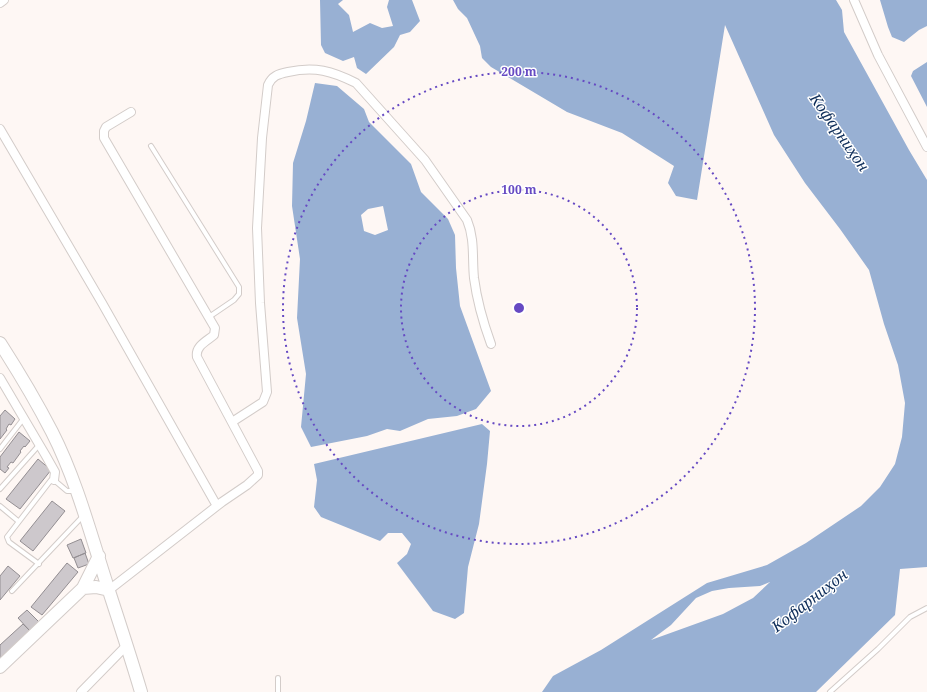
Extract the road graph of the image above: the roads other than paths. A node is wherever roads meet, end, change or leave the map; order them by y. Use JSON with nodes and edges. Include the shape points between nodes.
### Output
{"nodes":[{"id":1,"x":4,"y":0,"type":"edge"},
{"id":2,"x":854,"y":0,"type":"edge"},
{"id":3,"x":0,"y":3,"type":"edge"},
{"id":4,"x":131,"y":112,"type":"dead end"},
{"id":5,"x":0,"y":129,"type":"edge"},
{"id":6,"x":151,"y":146,"type":"dead end"},
{"id":7,"x":927,"y":148,"type":"edge"},
{"id":8,"x":208,"y":317,"type":"junction"},
{"id":9,"x":0,"y":343,"type":"edge"},
{"id":10,"x":491,"y":344,"type":"dead end"},
{"id":11,"x":1,"y":383,"type":"edge"},
{"id":12,"x":24,"y":418,"type":"junction"},
{"id":13,"x":232,"y":422,"type":"junction"},
{"id":14,"x":40,"y":444,"type":"junction"},
{"id":15,"x":0,"y":449,"type":"edge"},
{"id":16,"x":54,"y":480,"type":"junction"},
{"id":17,"x":0,"y":489,"type":"edge"},
{"id":18,"x":76,"y":491,"type":"junction"},
{"id":19,"x":0,"y":506,"type":"edge"},
{"id":20,"x":218,"y":506,"type":"junction"},
{"id":21,"x":84,"y":515,"type":"junction"},
{"id":22,"x":18,"y":521,"type":"junction"},
{"id":23,"x":99,"y":556,"type":"junction"},
{"id":24,"x":39,"y":564,"type":"junction"},
{"id":25,"x":83,"y":588,"type":"junction"},
{"id":26,"x":109,"y":590,"type":"junction"},
{"id":27,"x":12,"y":591,"type":"dead end"},
{"id":28,"x":927,"y":608,"type":"edge"},
{"id":29,"x":127,"y":645,"type":"junction"},
{"id":30,"x":0,"y":667,"type":"edge"},
{"id":31,"x":278,"y":678,"type":"dead end"},
{"id":32,"x":81,"y":692,"type":"edge"},
{"id":33,"x":141,"y":692,"type":"edge"},
{"id":34,"x":278,"y":692,"type":"edge"},
{"id":35,"x":830,"y":692,"type":"edge"}],
"edges":[{"from":1,"to":3,"type":"street"},
{"from":2,"to":7,"type":"street","via":[[878,55]]},
{"from":4,"to":8,"type":"street","via":[[106,127],[104,138]]},
{"from":5,"to":20,"type":"street"},
{"from":6,"to":8,"type":"lane","via":[[238,287],[239,294],[234,300]]},
{"from":8,"to":13,"type":"street","via":[[215,328],[214,335],[196,352],[199,363]]},
{"from":9,"to":18,"type":"main road","via":[[52,432]]},
{"from":10,"to":13,"type":"street","via":[[476,297],[471,230],[467,220],[425,160],[356,84],[324,70],[304,69],[279,74],[272,78],[268,85],[257,228],[267,392],[263,402]]},
{"from":11,"to":12,"type":"street"},
{"from":12,"to":14,"type":"street"},
{"from":12,"to":15,"type":"lane"},
{"from":13,"to":20,"type":"street","via":[[257,467],[258,475]]},
{"from":14,"to":16,"type":"street","via":[[55,472]]},
{"from":14,"to":17,"type":"lane"},
{"from":16,"to":18,"type":"lane","via":[[66,491]]},
{"from":16,"to":22,"type":"lane","via":[[51,480]]},
{"from":18,"to":21,"type":"main road"},
{"from":19,"to":22,"type":"lane"},
{"from":20,"to":26,"type":"street"},
{"from":21,"to":23,"type":"main road"},
{"from":21,"to":24,"type":"lane"},
{"from":22,"to":24,"type":"lane","via":[[7,536],[8,540]]},
{"from":23,"to":25,"type":"main road"},
{"from":23,"to":26,"type":"main road"},
{"from":24,"to":27,"type":"lane"},
{"from":25,"to":26,"type":"main road"},
{"from":25,"to":30,"type":"main road"},
{"from":26,"to":29,"type":"main road"},
{"from":28,"to":35,"type":"lane","via":[[910,617]]},
{"from":29,"to":32,"type":"street"},
{"from":29,"to":33,"type":"main road"},
{"from":31,"to":34,"type":"lane"}]}
